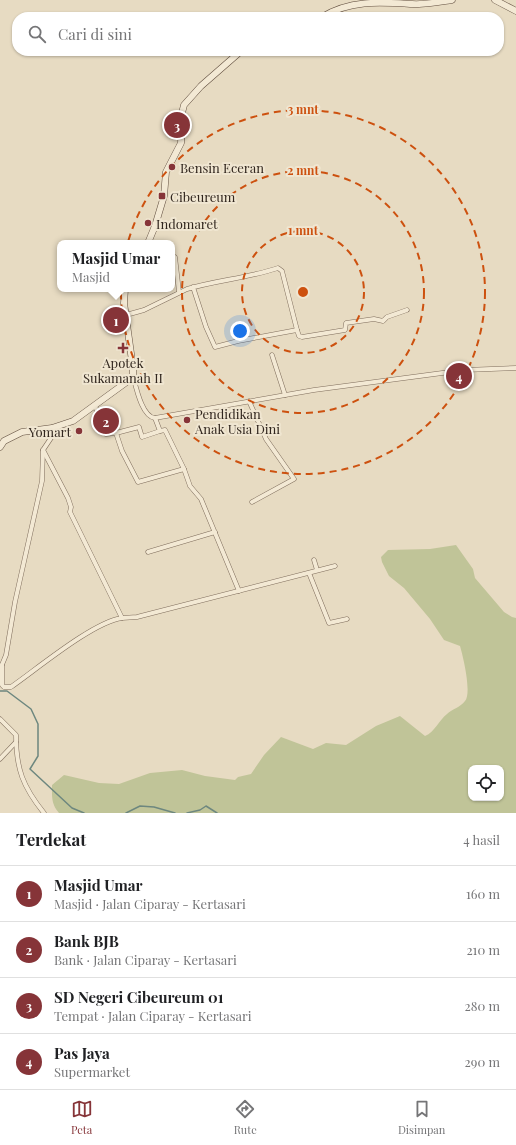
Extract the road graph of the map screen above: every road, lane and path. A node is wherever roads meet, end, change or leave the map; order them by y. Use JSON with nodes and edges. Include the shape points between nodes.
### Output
{"nodes":[{"id":1,"x":452,"y":0,"type":"edge"},
{"id":2,"x":495,"y":0,"type":"edge"},
{"id":3,"x":516,"y":11,"type":"edge"},
{"id":4,"x":330,"y":12,"type":"edge"},
{"id":5,"x":235,"y":56,"type":"edge"},
{"id":6,"x":149,"y":240,"type":"edge"},
{"id":7,"x":175,"y":257,"type":"dead end"},
{"id":8,"x":193,"y":287,"type":"junction"},
{"id":9,"x":125,"y":292,"type":"edge"},
{"id":10,"x":179,"y":292,"type":"junction"},
{"id":11,"x":407,"y":310,"type":"dead end"},
{"id":12,"x":126,"y":315,"type":"junction"},
{"id":13,"x":297,"y":330,"type":"junction"},
{"id":14,"x":272,"y":355,"type":"dead end"},
{"id":15,"x":516,"y":368,"type":"edge"},
{"id":16,"x":133,"y":376,"type":"junction"},
{"id":17,"x":285,"y":395,"type":"junction"},
{"id":18,"x":249,"y":401,"type":"junction"},
{"id":19,"x":95,"y":406,"type":"junction"},
{"id":20,"x":155,"y":418,"type":"junction"},
{"id":21,"x":60,"y":426,"type":"junction"},
{"id":22,"x":160,"y":430,"type":"junction"},
{"id":23,"x":116,"y":433,"type":"junction"},
{"id":24,"x":0,"y":447,"type":"edge"},
{"id":25,"x":43,"y":450,"type":"junction"},
{"id":26,"x":184,"y":469,"type":"junction"},
{"id":27,"x":252,"y":502,"type":"dead end"},
{"id":28,"x":215,"y":532,"type":"junction"},
{"id":29,"x":148,"y":552,"type":"dead end"},
{"id":30,"x":314,"y":560,"type":"dead end"},
{"id":31,"x":335,"y":566,"type":"dead end"},
{"id":32,"x":317,"y":570,"type":"junction"},
{"id":33,"x":309,"y":573,"type":"junction"},
{"id":34,"x":239,"y":591,"type":"junction"},
{"id":35,"x":122,"y":618,"type":"junction"},
{"id":36,"x":347,"y":619,"type":"dead end"},
{"id":37,"x":1,"y":667,"type":"edge"},
{"id":38,"x":0,"y":719,"type":"edge"},
{"id":39,"x":16,"y":742,"type":"junction"},
{"id":40,"x":0,"y":759,"type":"edge"},
{"id":41,"x":44,"y":813,"type":"edge"}],
"edges":[{"from":1,"to":4,"type":"main road","via":[[424,4],[383,0],[356,1]]},
{"from":2,"to":3,"type":"main road"},
{"from":5,"to":6,"type":"main road","via":[[184,105],[181,143],[166,172],[164,196]]},
{"from":7,"to":10,"type":"street"},
{"from":8,"to":10,"type":"street"},
{"from":8,"to":13,"type":"street","via":[[215,347]]},
{"from":8,"to":13,"type":"street","via":[[280,268]]},
{"from":9,"to":12,"type":"main road"},
{"from":10,"to":12,"type":"street","via":[[144,310]]},
{"from":11,"to":13,"type":"street","via":[[386,317],[383,321],[375,319],[346,323],[345,330],[302,337]]},
{"from":12,"to":16,"type":"main road"},
{"from":14,"to":17,"type":"street"},
{"from":15,"to":17,"type":"street","via":[[465,370]]},
{"from":16,"to":19,"type":"main road"},
{"from":16,"to":20,"type":"street","via":[[144,410],[149,417]]},
{"from":17,"to":18,"type":"street"},
{"from":18,"to":20,"type":"street"},
{"from":18,"to":27,"type":"street","via":[[266,439],[294,479]]},
{"from":19,"to":21,"type":"main road","via":[[73,421]]},
{"from":19,"to":23,"type":"street","via":[[106,434]]},
{"from":20,"to":22,"type":"street"},
{"from":21,"to":24,"type":"main road","via":[[22,432],[4,441]]},
{"from":21,"to":25,"type":"street"},
{"from":22,"to":23,"type":"street","via":[[142,437],[139,427]]},
{"from":22,"to":26,"type":"street","via":[[165,430]]},
{"from":23,"to":26,"type":"street","via":[[138,482]]},
{"from":25,"to":35,"type":"street","via":[[68,498],[70,512]]},
{"from":25,"to":37,"type":"street","via":[[42,481],[6,655]]},
{"from":26,"to":28,"type":"street","via":[[190,486],[201,500]]},
{"from":28,"to":29,"type":"street"},
{"from":28,"to":34,"type":"street"},
{"from":30,"to":32,"type":"street"},
{"from":31,"to":32,"type":"street"},
{"from":32,"to":33,"type":"street"},
{"from":33,"to":34,"type":"street"},
{"from":33,"to":36,"type":"street","via":[[329,623]]},
{"from":34,"to":35,"type":"street","via":[[137,617]]},
{"from":35,"to":37,"type":"street","via":[[109,621],[91,632],[11,687],[2,685]]},
{"from":38,"to":39,"type":"street","via":[[14,732]]},
{"from":39,"to":40,"type":"street"},
{"from":39,"to":41,"type":"street","via":[[16,755],[24,785]]}]}
